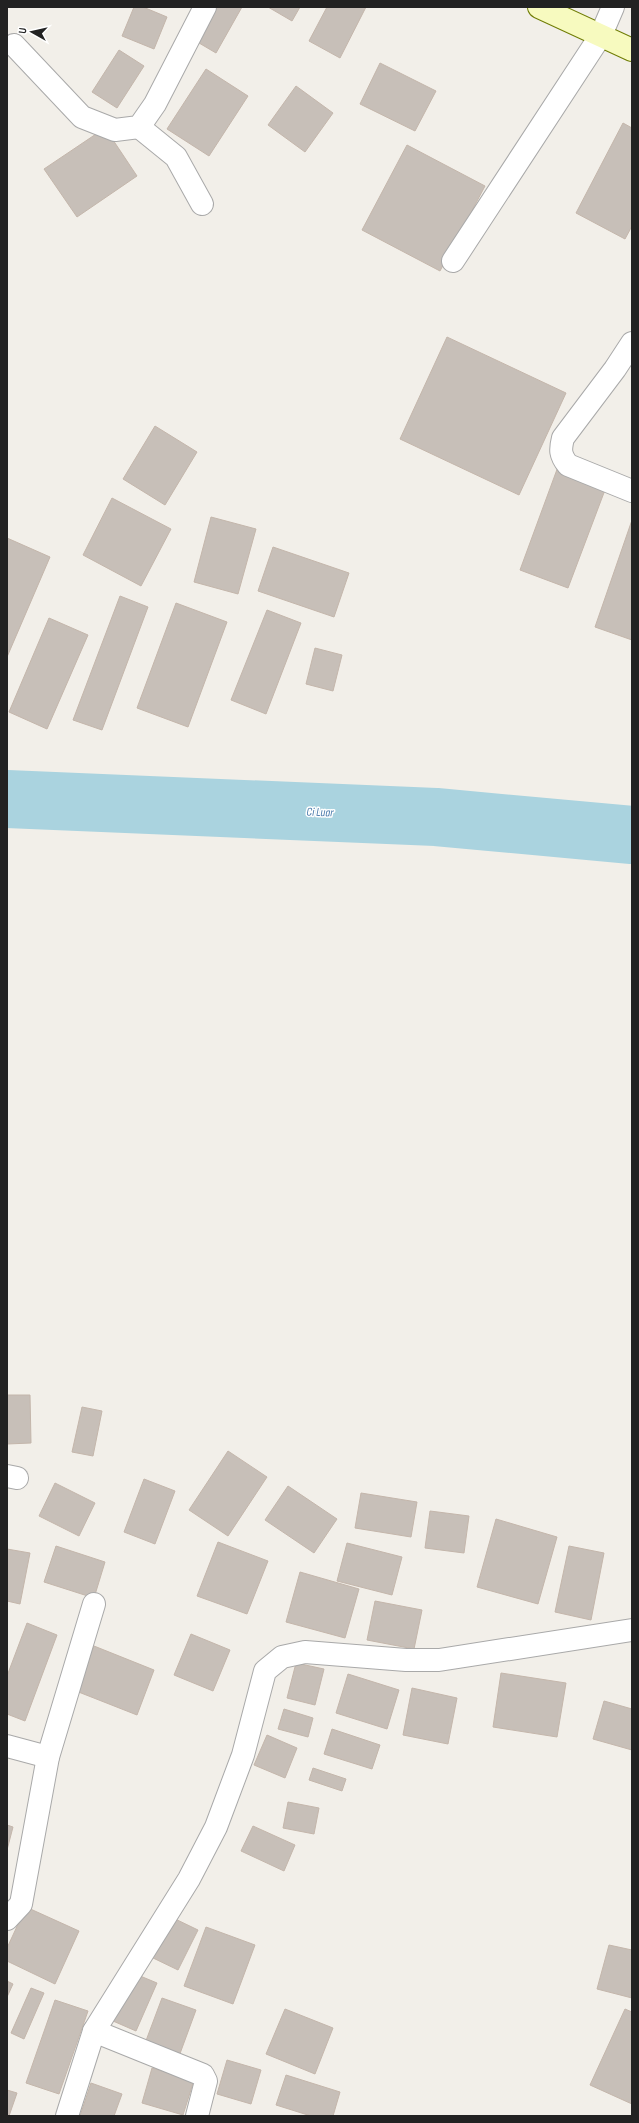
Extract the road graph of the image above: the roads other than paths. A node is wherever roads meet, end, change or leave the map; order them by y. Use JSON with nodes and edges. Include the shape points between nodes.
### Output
{"nodes":[{"id":1,"x":205,"y":7,"type":"edge"},
{"id":2,"x":539,"y":7,"type":"edge"},
{"id":3,"x":613,"y":7,"type":"edge"},
{"id":4,"x":601,"y":35,"type":"junction"},
{"id":5,"x":14,"y":45,"type":"dead end"},
{"id":6,"x":632,"y":50,"type":"edge"},
{"id":7,"x":139,"y":128,"type":"junction"},
{"id":8,"x":202,"y":204,"type":"dead end"},
{"id":9,"x":453,"y":260,"type":"dead end"},
{"id":10,"x":632,"y":343,"type":"edge"},
{"id":11,"x":632,"y":491,"type":"edge"},
{"id":12,"x":94,"y":1604,"type":"dead end"},
{"id":13,"x":632,"y":1630,"type":"edge"},
{"id":14,"x":7,"y":1746,"type":"edge"},
{"id":15,"x":48,"y":1757,"type":"junction"},
{"id":16,"x":7,"y":1919,"type":"edge"},
{"id":17,"x":94,"y":2031,"type":"junction"},
{"id":18,"x":67,"y":2116,"type":"edge"},
{"id":19,"x":197,"y":2116,"type":"edge"}],
"edges":[{"from":1,"to":7,"type":"street","via":[[155,104]]},
{"from":2,"to":4,"type":"street"},
{"from":3,"to":4,"type":"street"},
{"from":4,"to":6,"type":"street"},
{"from":4,"to":9,"type":"street"},
{"from":5,"to":7,"type":"street","via":[[82,117],[115,130]]},
{"from":7,"to":8,"type":"street","via":[[176,157]]},
{"from":10,"to":11,"type":"street","via":[[563,438],[560,449],[561,458],[568,465]]},
{"from":12,"to":15,"type":"street"},
{"from":13,"to":17,"type":"street","via":[[439,1660],[305,1652],[282,1657],[265,1671],[243,1755],[216,1827],[189,1878]]},
{"from":14,"to":15,"type":"street"},
{"from":15,"to":16,"type":"street","via":[[21,1904]]},
{"from":17,"to":18,"type":"street"},
{"from":17,"to":19,"type":"street","via":[[203,2075],[206,2079]]}]}
